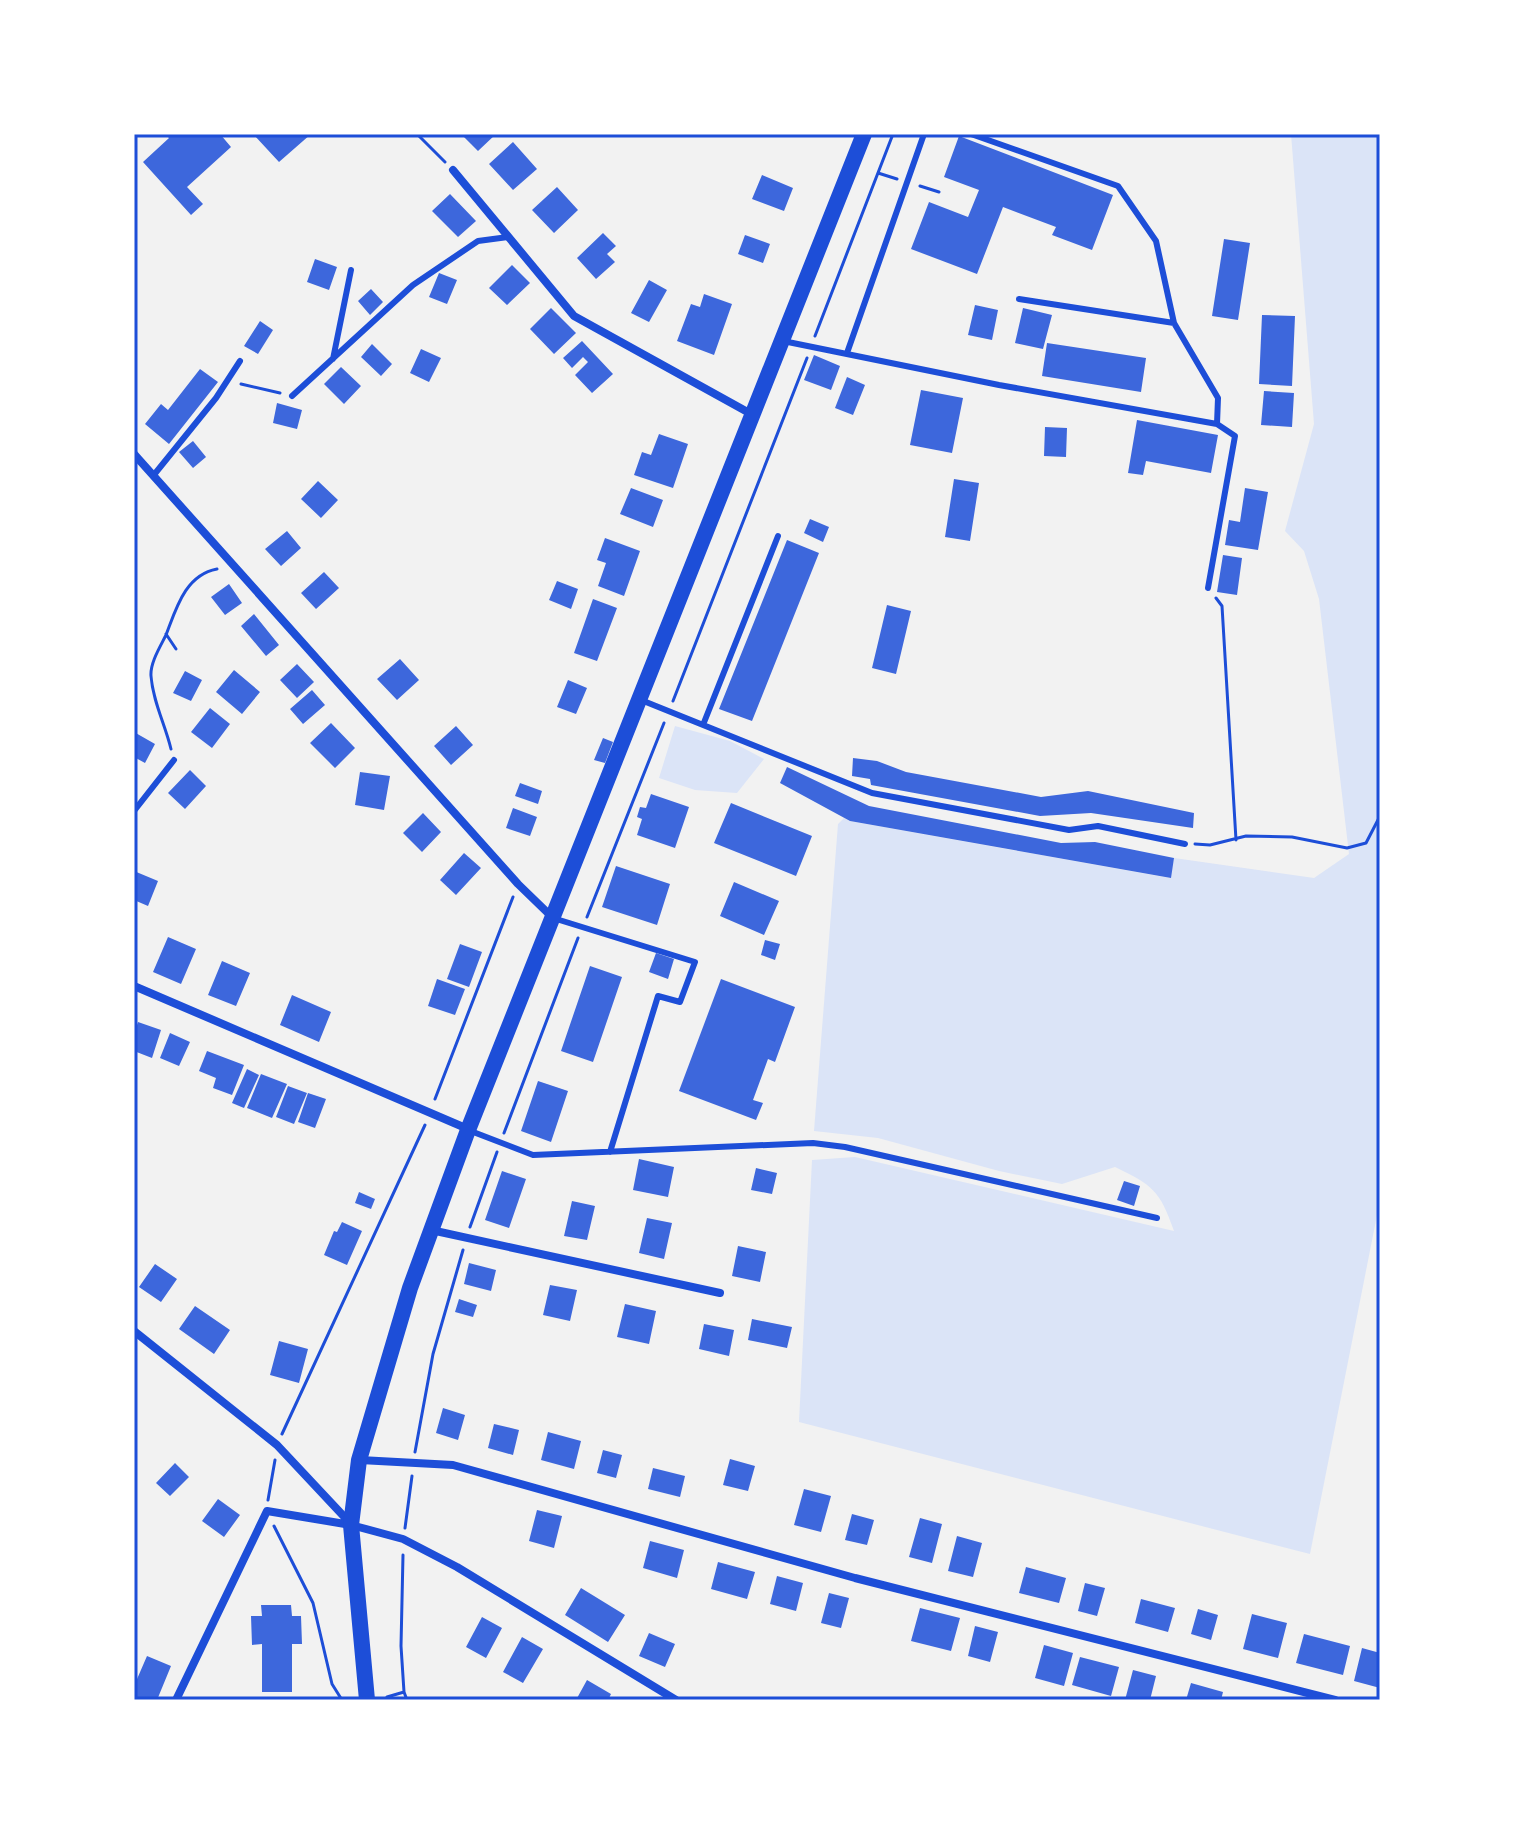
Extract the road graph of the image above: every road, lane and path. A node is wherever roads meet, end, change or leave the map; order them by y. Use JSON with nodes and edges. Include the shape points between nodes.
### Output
{"nodes":[{"id":1,"x":417,"y":134,"type":"edge"},
{"id":2,"x":864,"y":134,"type":"edge"},
{"id":3,"x":893,"y":134,"type":"edge"},
{"id":4,"x":924,"y":134,"type":"edge"},
{"id":5,"x":971,"y":134,"type":"edge"},
{"id":6,"x":453,"y":170,"type":"joint"},
{"id":7,"x":508,"y":237,"type":"junction"},
{"id":8,"x":351,"y":270,"type":"dead end"},
{"id":9,"x":1019,"y":299,"type":"dead end"},
{"id":10,"x":1174,"y":323,"type":"junction"},
{"id":11,"x":783,"y":341,"type":"junction"},
{"id":12,"x":811,"y":346,"type":"junction"},
{"id":13,"x":847,"y":353,"type":"junction"},
{"id":14,"x":333,"y":359,"type":"junction"},
{"id":15,"x":240,"y":361,"type":"dead end"},
{"id":16,"x":249,"y":384,"type":"dead end"},
{"id":17,"x":292,"y":396,"type":"joint"},
{"id":18,"x":754,"y":415,"type":"junction"},
{"id":19,"x":1217,"y":424,"type":"junction"},
{"id":20,"x":134,"y":454,"type":"edge"},
{"id":21,"x":153,"y":476,"type":"junction"},
{"id":22,"x":778,"y":536,"type":"dead end"},
{"id":23,"x":232,"y":565,"type":"junction"},
{"id":24,"x":1208,"y":588,"type":"joint"},
{"id":25,"x":166,"y":634,"type":"junction"},
{"id":26,"x":176,"y":649,"type":"dead end"},
{"id":27,"x":641,"y":700,"type":"junction"},
{"id":28,"x":669,"y":711,"type":"junction"},
{"id":29,"x":703,"y":725,"type":"junction"},
{"id":30,"x":174,"y":760,"type":"joint"},
{"id":31,"x":134,"y":811,"type":"edge"},
{"id":32,"x":1380,"y":816,"type":"edge"},
{"id":33,"x":1236,"y":840,"type":"junction"},
{"id":34,"x":1185,"y":844,"type":"joint"},
{"id":35,"x":518,"y":884,"type":"junction"},
{"id":36,"x":553,"y":918,"type":"junction"},
{"id":37,"x":583,"y":927,"type":"junction"},
{"id":38,"x":134,"y":986,"type":"edge"},
{"id":39,"x":430,"y":1112,"type":"junction"},
{"id":40,"x":468,"y":1130,"type":"junction"},
{"id":41,"x":500,"y":1144,"type":"junction"},
{"id":42,"x":610,"y":1152,"type":"junction"},
{"id":43,"x":1157,"y":1218,"type":"dead end"},
{"id":44,"x":431,"y":1230,"type":"junction"},
{"id":45,"x":466,"y":1239,"type":"junction"},
{"id":46,"x":720,"y":1293,"type":"dead end"},
{"id":47,"x":134,"y":1331,"type":"edge"},
{"id":48,"x":277,"y":1445,"type":"junction"},
{"id":49,"x":359,"y":1460,"type":"junction"},
{"id":50,"x":413,"y":1464,"type":"junction"},
{"id":51,"x":267,"y":1511,"type":"junction"},
{"id":52,"x":351,"y":1525,"type":"junction"},
{"id":53,"x":403,"y":1539,"type":"junction"},
{"id":54,"x":404,"y":1692,"type":"junction"},
{"id":55,"x":387,"y":1697,"type":"dead end"},
{"id":56,"x":176,"y":1700,"type":"edge"},
{"id":57,"x":342,"y":1700,"type":"edge"},
{"id":58,"x":367,"y":1700,"type":"edge"},
{"id":59,"x":407,"y":1700,"type":"edge"},
{"id":60,"x":676,"y":1700,"type":"edge"},
{"id":61,"x":1335,"y":1700,"type":"edge"}],
"edges":[{"from":1,"to":6,"type":"path"},
{"from":2,"to":11,"type":"main road"},
{"from":3,"to":12,"type":"path"},
{"from":4,"to":13,"type":"lane"},
{"from":5,"to":10,"type":"lane","via":[[1118,186],[1156,241]]},
{"from":6,"to":7,"type":"street"},
{"from":7,"to":14,"type":"lane","via":[[478,241],[413,285]]},
{"from":7,"to":18,"type":"street","via":[[574,316]]},
{"from":8,"to":14,"type":"lane"},
{"from":9,"to":10,"type":"lane"},
{"from":10,"to":19,"type":"lane","via":[[1218,398]]},
{"from":11,"to":12,"type":"lane"},
{"from":11,"to":18,"type":"main road"},
{"from":12,"to":13,"type":"lane"},
{"from":12,"to":28,"type":"path"},
{"from":13,"to":19,"type":"lane"},
{"from":14,"to":17,"type":"lane"},
{"from":15,"to":21,"type":"lane"},
{"from":16,"to":17,"type":"path"},
{"from":18,"to":27,"type":"main road"},
{"from":19,"to":24,"type":"lane","via":[[1235,436]]},
{"from":20,"to":21,"type":"street"},
{"from":21,"to":23,"type":"street"},
{"from":22,"to":29,"type":"lane"},
{"from":23,"to":25,"type":"path","via":[[210,570],[187,588]]},
{"from":23,"to":35,"type":"street"},
{"from":24,"to":33,"type":"path","via":[[1222,606]]},
{"from":25,"to":26,"type":"path"},
{"from":25,"to":30,"type":"path","via":[[150,672]]},
{"from":27,"to":28,"type":"lane"},
{"from":27,"to":36,"type":"main road"},
{"from":28,"to":29,"type":"lane"},
{"from":28,"to":37,"type":"path"},
{"from":29,"to":34,"type":"lane","via":[[872,793],[1069,830],[1098,826]]},
{"from":30,"to":31,"type":"lane"},
{"from":32,"to":33,"type":"path","via":[[1366,843],[1347,848],[1292,837]]},
{"from":33,"to":34,"type":"path"},
{"from":35,"to":36,"type":"street"},
{"from":35,"to":39,"type":"path"},
{"from":36,"to":37,"type":"lane"},
{"from":36,"to":40,"type":"main road"},
{"from":37,"to":41,"type":"path"},
{"from":37,"to":42,"type":"lane","via":[[695,962],[680,1002],[658,996]]},
{"from":38,"to":39,"type":"street"},
{"from":39,"to":40,"type":"street"},
{"from":39,"to":48,"type":"path"},
{"from":40,"to":41,"type":"lane"},
{"from":40,"to":44,"type":"main road"},
{"from":41,"to":42,"type":"lane","via":[[533,1155]]},
{"from":41,"to":45,"type":"path"},
{"from":42,"to":43,"type":"lane","via":[[813,1143]]},
{"from":44,"to":45,"type":"street"},
{"from":44,"to":49,"type":"main road"},
{"from":45,"to":46,"type":"street"},
{"from":45,"to":50,"type":"path","via":[[433,1354]]},
{"from":47,"to":48,"type":"street"},
{"from":48,"to":51,"type":"path"},
{"from":48,"to":52,"type":"street"},
{"from":49,"to":50,"type":"street"},
{"from":49,"to":52,"type":"main road"},
{"from":50,"to":53,"type":"path"},
{"from":50,"to":61,"type":"street","via":[[453,1465],[855,1578]]},
{"from":51,"to":52,"type":"street"},
{"from":51,"to":56,"type":"street"},
{"from":51,"to":57,"type":"path","via":[[313,1603],[332,1684]]},
{"from":52,"to":53,"type":"street"},
{"from":52,"to":58,"type":"main road"},
{"from":53,"to":54,"type":"path"},
{"from":53,"to":60,"type":"street"},
{"from":54,"to":55,"type":"path"},
{"from":54,"to":59,"type":"path"}]}
